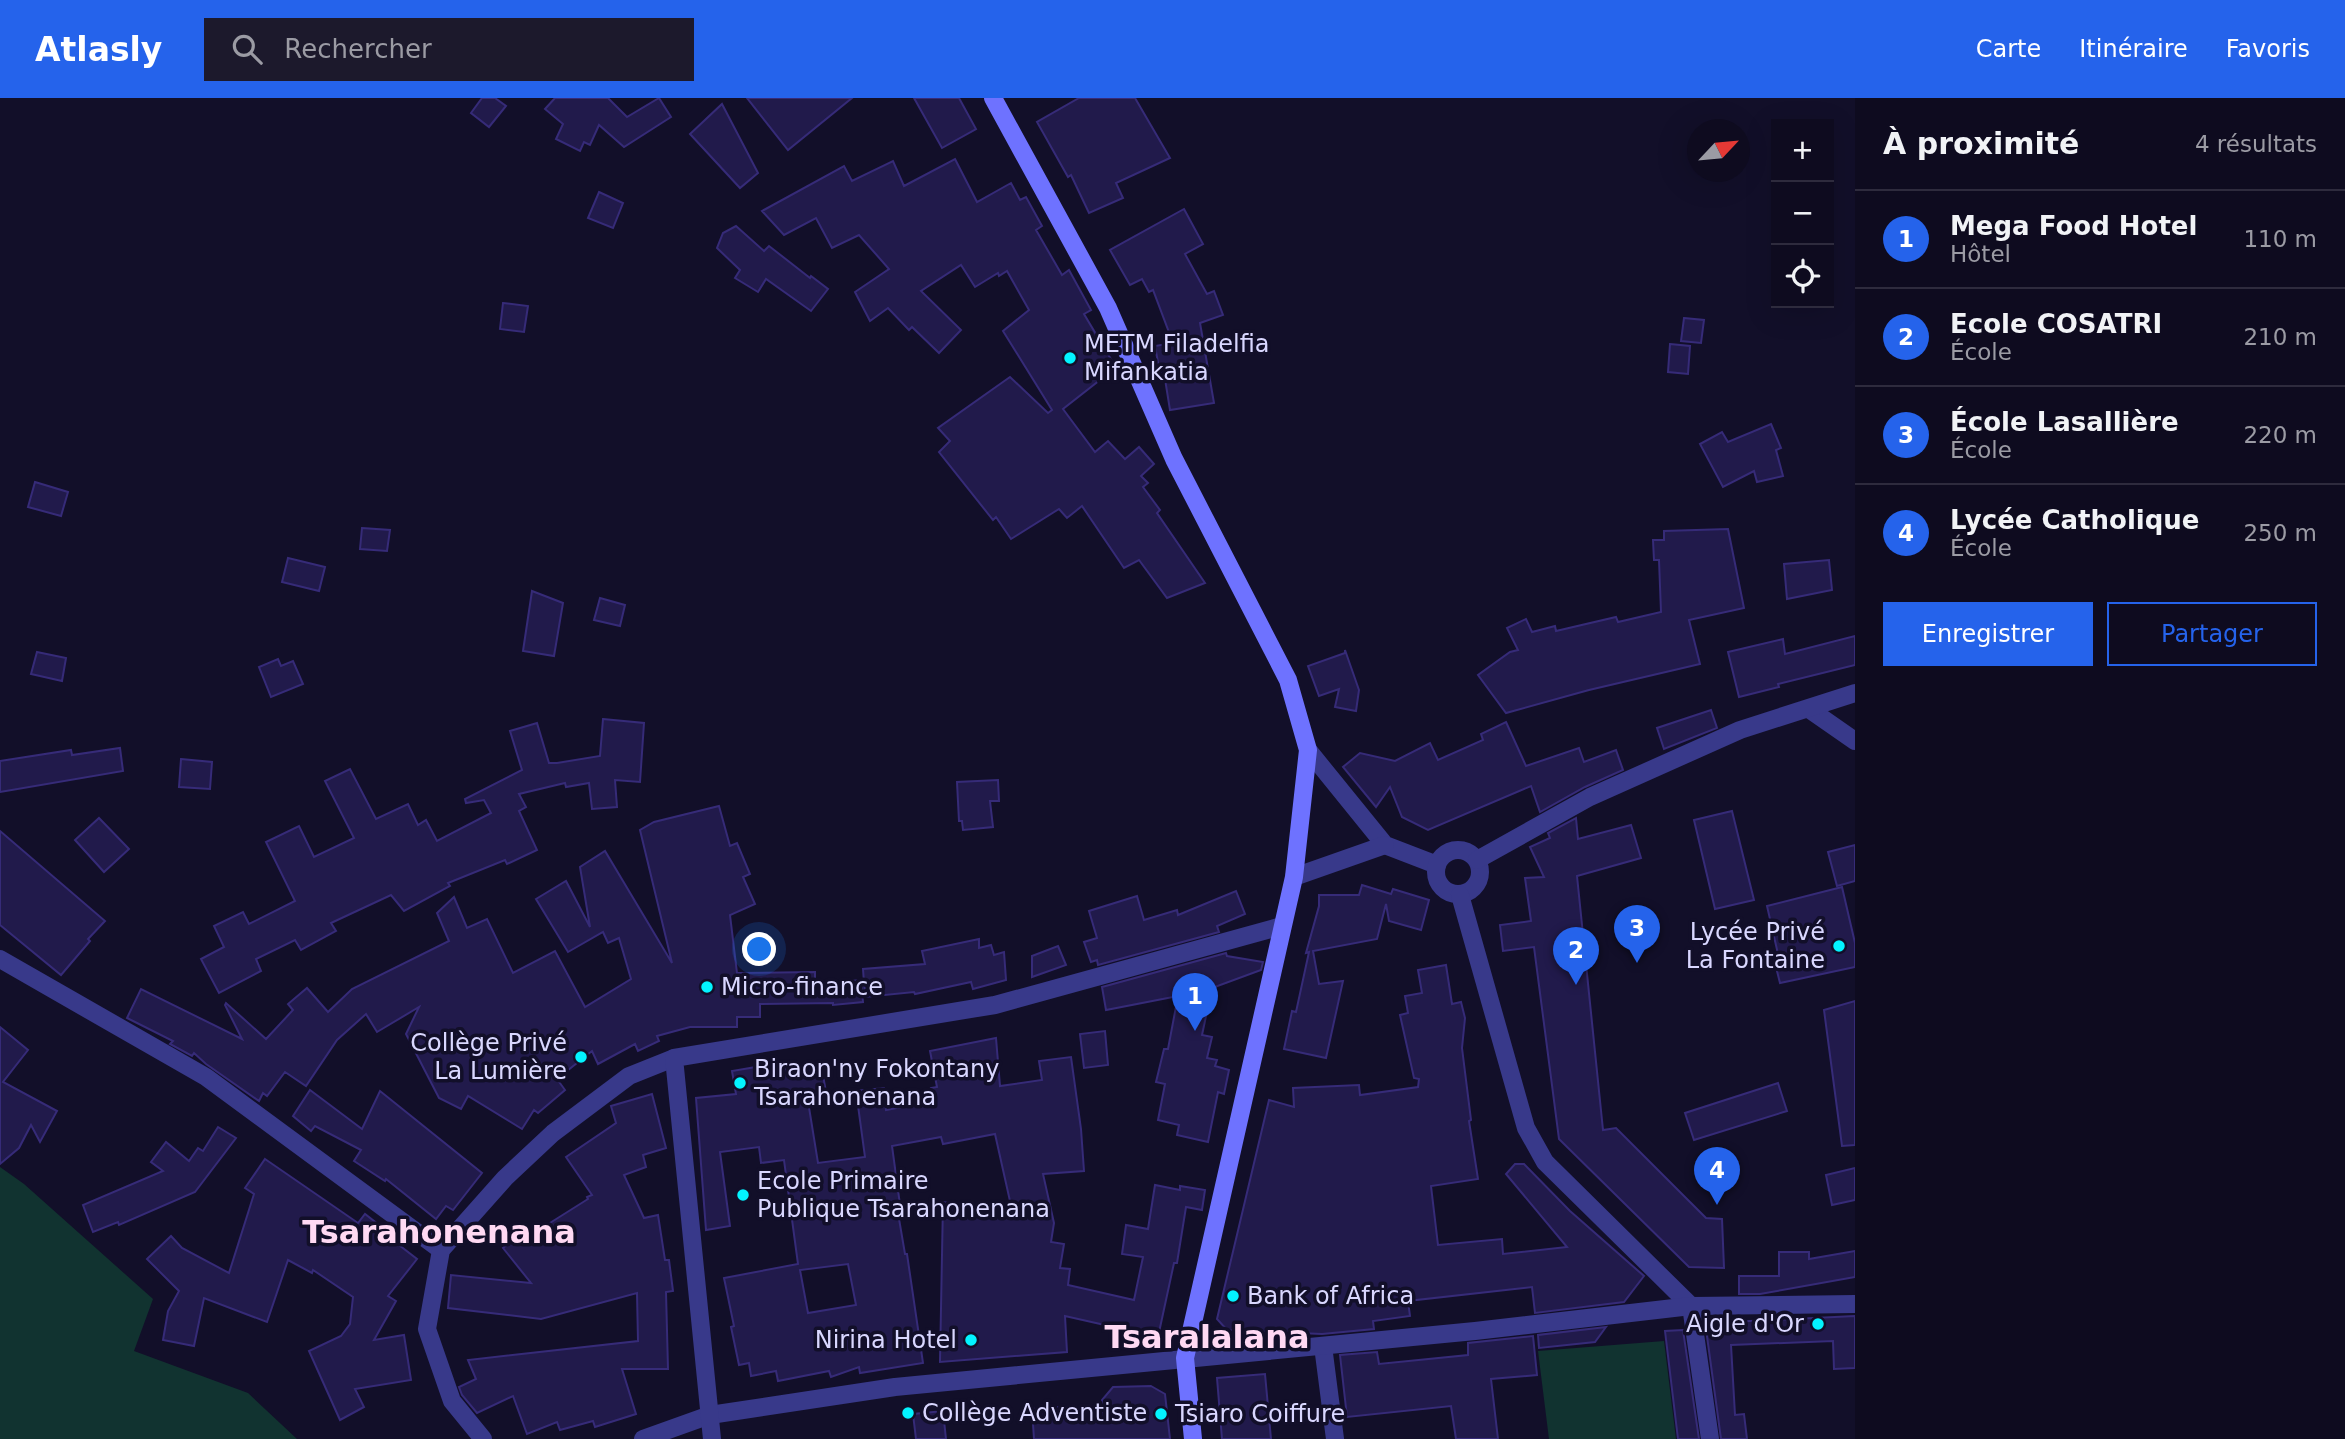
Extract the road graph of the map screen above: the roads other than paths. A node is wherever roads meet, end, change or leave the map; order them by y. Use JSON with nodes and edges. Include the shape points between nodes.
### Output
{"nodes":[{"id":1,"x":993,"y":98,"type":"edge"},
{"id":2,"x":1855,"y":693,"type":"edge"},
{"id":3,"x":1809,"y":709,"type":"junction"},
{"id":4,"x":1855,"y":741,"type":"edge"},
{"id":5,"x":1308,"y":750,"type":"junction"},
{"id":6,"x":1385,"y":845,"type":"junction"},
{"id":7,"x":1478,"y":860,"type":"junction"},
{"id":8,"x":1437,"y":865,"type":"junction"},
{"id":9,"x":1294,"y":877,"type":"junction"},
{"id":10,"x":1460,"y":895,"type":"junction"},
{"id":11,"x":1282,"y":926,"type":"junction"},
{"id":12,"x":0,"y":959,"type":"edge"},
{"id":13,"x":674,"y":1058,"type":"junction"},
{"id":14,"x":442,"y":1250,"type":"junction"},
{"id":15,"x":1855,"y":1304,"type":"edge"},
{"id":16,"x":1691,"y":1306,"type":"junction"},
{"id":17,"x":1323,"y":1346,"type":"junction"},
{"id":18,"x":1185,"y":1358,"type":"junction"},
{"id":19,"x":710,"y":1415,"type":"junction"},
{"id":20,"x":483,"y":1439,"type":"edge"},
{"id":21,"x":643,"y":1439,"type":"edge"},
{"id":22,"x":712,"y":1439,"type":"edge"},
{"id":23,"x":1193,"y":1439,"type":"edge"},
{"id":24,"x":1335,"y":1439,"type":"edge"},
{"id":25,"x":1710,"y":1439,"type":"edge"}],
"edges":[{"from":1,"to":5,"type":"main road","via":[[1108,308],[1174,459],[1288,680]]},
{"from":2,"to":3,"type":"street"},
{"from":3,"to":4,"type":"street"},
{"from":3,"to":7,"type":"street","via":[[1740,730],[1590,797]]},
{"from":5,"to":6,"type":"street"},
{"from":5,"to":9,"type":"main road"},
{"from":6,"to":8,"type":"street"},
{"from":6,"to":9,"type":"street"},
{"from":7,"to":8,"type":"street","via":[[1464,850],[1448,852]]},
{"from":7,"to":10,"type":"street","via":[[1481,875],[1474,888]]},
{"from":8,"to":10,"type":"street","via":[[1437,879],[1446,891]]},
{"from":9,"to":11,"type":"main road"},
{"from":10,"to":16,"type":"street","via":[[1526,1128],[1545,1162]]},
{"from":11,"to":13,"type":"street","via":[[995,1005]]},
{"from":11,"to":18,"type":"main road"},
{"from":12,"to":14,"type":"street","via":[[206,1077]]},
{"from":13,"to":14,"type":"street","via":[[629,1076],[553,1133],[505,1178]]},
{"from":13,"to":19,"type":"street"},
{"from":14,"to":20,"type":"street","via":[[427,1329],[452,1401]]},
{"from":15,"to":16,"type":"street"},
{"from":16,"to":17,"type":"street"},
{"from":16,"to":25,"type":"street"},
{"from":17,"to":18,"type":"street"},
{"from":17,"to":24,"type":"street"},
{"from":18,"to":19,"type":"street","via":[[895,1387]]},
{"from":18,"to":23,"type":"main road"},
{"from":19,"to":21,"type":"street"},
{"from":19,"to":22,"type":"street"}]}
